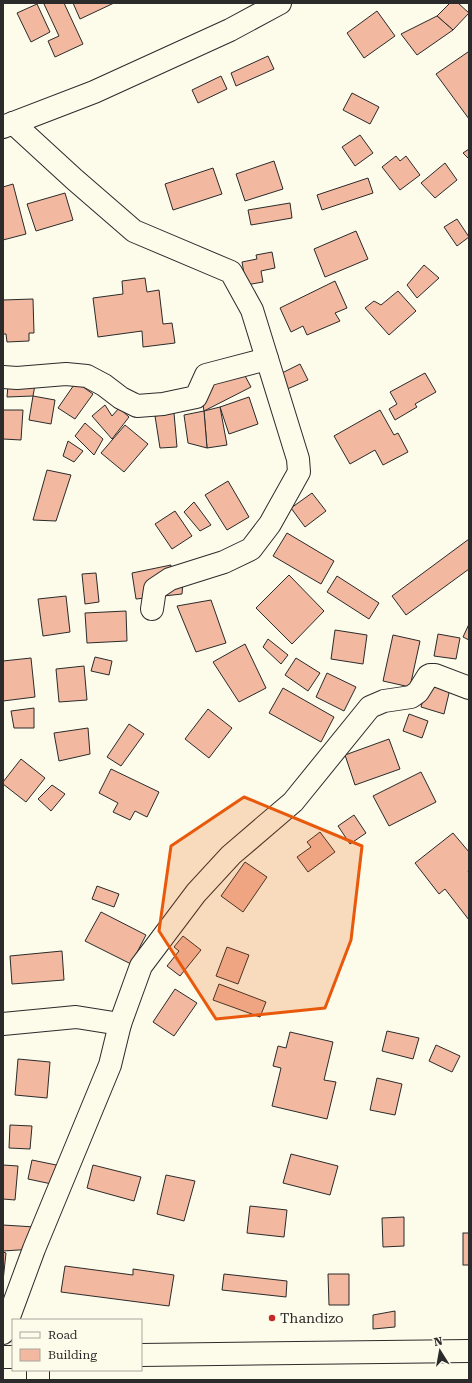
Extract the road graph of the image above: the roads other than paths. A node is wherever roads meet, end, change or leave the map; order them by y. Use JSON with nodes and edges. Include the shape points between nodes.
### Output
{"nodes":[{"id":1,"x":280,"y":3,"type":"edge"},
{"id":2,"x":8,"y":125,"type":"edge"},
{"id":3,"x":267,"y":359,"type":"junction"},
{"id":4,"x":3,"y":377,"type":"edge"},
{"id":5,"x":152,"y":608,"type":"dead end"},
{"id":6,"x":469,"y":688,"type":"edge"},
{"id":7,"x":3,"y":1024,"type":"edge"},
{"id":8,"x":120,"y":1024,"type":"junction"},
{"id":9,"x":3,"y":1333,"type":"edge"},
{"id":10,"x":469,"y":1351,"type":"edge"},
{"id":11,"x":142,"y":1355,"type":"edge"}],
"edges":[{"from":1,"to":2,"type":"main road","via":[[230,30],[102,89]]},
{"from":2,"to":3,"type":"main road","via":[[134,231],[231,272],[252,310]]},
{"from":3,"to":4,"type":"main road","via":[[206,375],[196,397],[137,406],[86,376],[66,374]]},
{"from":3,"to":5,"type":"main road","via":[[298,459],[299,472],[270,524],[251,549],[224,562],[170,578],[155,589]]},
{"from":6,"to":8,"type":"main road","via":[[430,675],[412,697],[384,701],[370,707],[293,802],[232,855],[196,893],[141,966]]},
{"from":7,"to":8,"type":"main road","via":[[76,1017]]},
{"from":8,"to":9,"type":"main road","via":[[110,1065],[34,1249]]},
{"from":10,"to":11,"type":"main road"}]}
